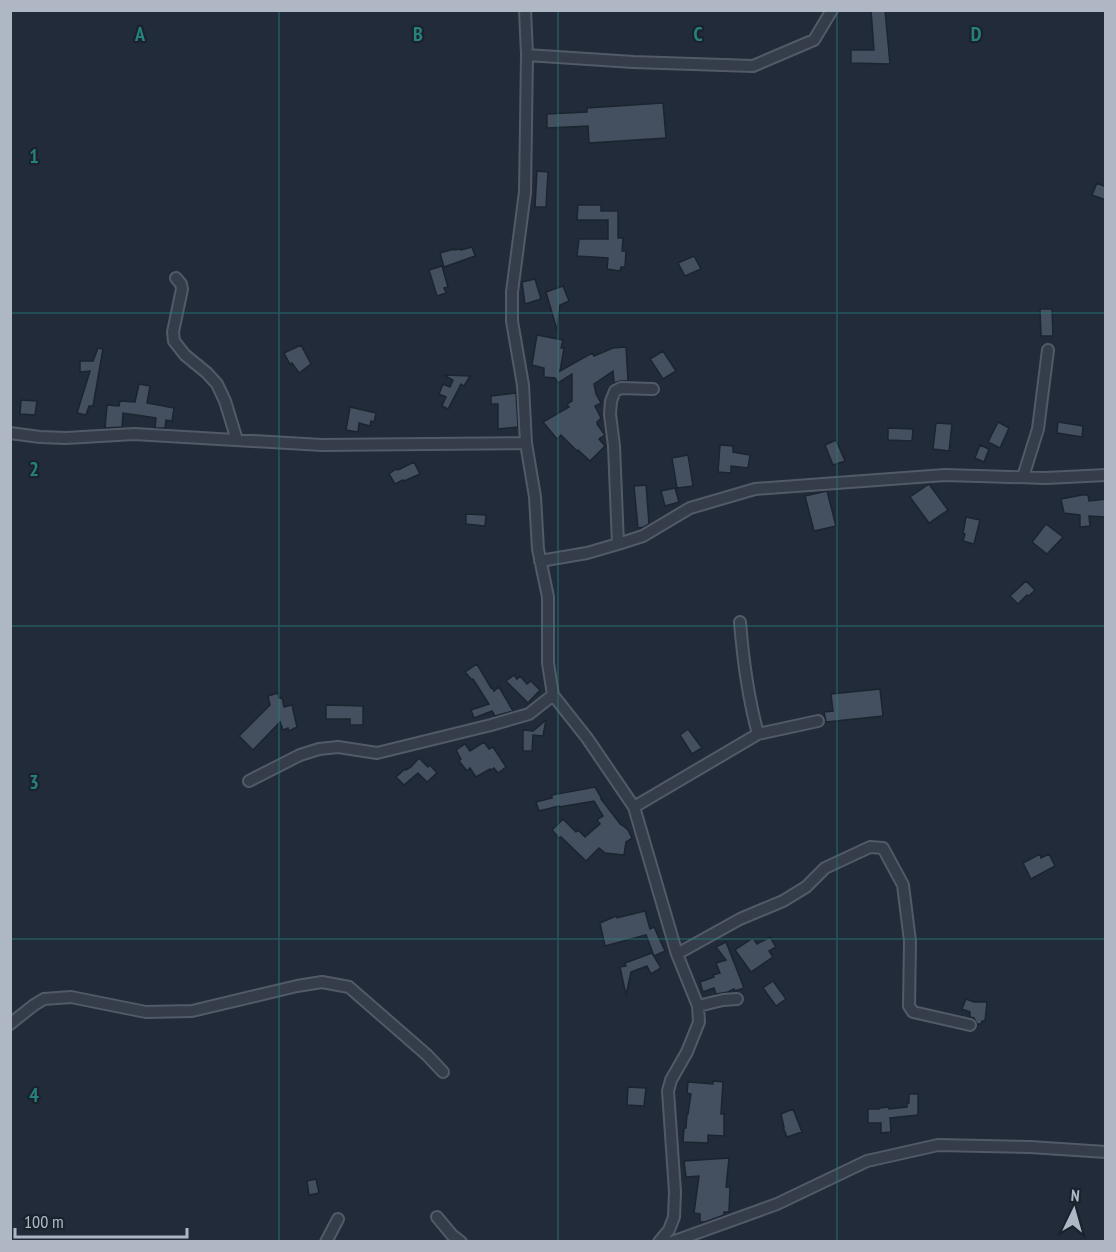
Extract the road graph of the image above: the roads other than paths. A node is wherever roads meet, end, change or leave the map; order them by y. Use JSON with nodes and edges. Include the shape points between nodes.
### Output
{"nodes":[{"id":1,"x":525,"y":10,"type":"edge"},
{"id":2,"x":832,"y":10,"type":"edge"},
{"id":3,"x":527,"y":55,"type":"junction"},
{"id":4,"x":176,"y":278,"type":"dead end"},
{"id":5,"x":1048,"y":350,"type":"dead end"},
{"id":6,"x":653,"y":389,"type":"dead end"},
{"id":7,"x":10,"y":433,"type":"edge"},
{"id":8,"x":237,"y":440,"type":"junction"},
{"id":9,"x":526,"y":443,"type":"junction"},
{"id":10,"x":1106,"y":475,"type":"edge"},
{"id":11,"x":1023,"y":477,"type":"junction"},
{"id":12,"x":618,"y":544,"type":"junction"},
{"id":13,"x":540,"y":561,"type":"junction"},
{"id":14,"x":740,"y":622,"type":"dead end"},
{"id":15,"x":553,"y":694,"type":"junction"},
{"id":16,"x":818,"y":721,"type":"dead end"},
{"id":17,"x":758,"y":734,"type":"junction"},
{"id":18,"x":249,"y":781,"type":"dead end"},
{"id":19,"x":634,"y":807,"type":"junction"},
{"id":20,"x":677,"y":954,"type":"junction"},
{"id":21,"x":737,"y":999,"type":"dead end"},
{"id":22,"x":699,"y":1006,"type":"junction"},
{"id":23,"x":10,"y":1024,"type":"edge"},
{"id":24,"x":970,"y":1026,"type":"dead end"},
{"id":25,"x":443,"y":1072,"type":"dead end"},
{"id":26,"x":1106,"y":1152,"type":"edge"},
{"id":27,"x":437,"y":1217,"type":"dead end"},
{"id":28,"x":338,"y":1219,"type":"dead end"},
{"id":29,"x":326,"y":1242,"type":"edge"},
{"id":30,"x":461,"y":1242,"type":"edge"},
{"id":31,"x":659,"y":1242,"type":"edge"},
{"id":32,"x":672,"y":1242,"type":"edge"}],
"edges":[{"from":1,"to":3,"type":"street"},
{"from":2,"to":3,"type":"street","via":[[814,40],[753,66]]},
{"from":3,"to":9,"type":"street","via":[[525,192],[512,292]]},
{"from":4,"to":8,"type":"street","via":[[182,289],[174,341],[217,384]]},
{"from":5,"to":11,"type":"street","via":[[1038,429]]},
{"from":6,"to":12,"type":"street","via":[[621,388],[611,401]]},
{"from":7,"to":8,"type":"street","via":[[66,438],[122,434]]},
{"from":8,"to":9,"type":"street","via":[[322,445]]},
{"from":9,"to":13,"type":"street"},
{"from":10,"to":11,"type":"street"},
{"from":11,"to":12,"type":"street","via":[[945,475],[755,489],[690,508],[643,536]]},
{"from":12,"to":13,"type":"street"},
{"from":13,"to":15,"type":"street","via":[[548,597],[548,663]]},
{"from":14,"to":17,"type":"street"},
{"from":15,"to":18,"type":"street","via":[[529,714],[491,725],[377,753],[338,747],[320,749]]},
{"from":15,"to":19,"type":"street"},
{"from":16,"to":17,"type":"street"},
{"from":17,"to":19,"type":"street"},
{"from":19,"to":20,"type":"street"},
{"from":20,"to":22,"type":"street"},
{"from":20,"to":24,"type":"street","via":[[783,901],[806,887],[825,868],[870,847],[884,848],[903,885],[910,941],[909,1006],[913,1012]]},
{"from":21,"to":22,"type":"street"},
{"from":22,"to":31,"type":"street","via":[[699,1022],[668,1091],[674,1217]]},
{"from":23,"to":25,"type":"street","via":[[44,999],[71,996],[146,1012],[192,1011],[322,982],[349,987]]},
{"from":26,"to":32,"type":"street","via":[[938,1146],[867,1161],[777,1204]]},
{"from":27,"to":30,"type":"street"},
{"from":28,"to":29,"type":"street"}]}
